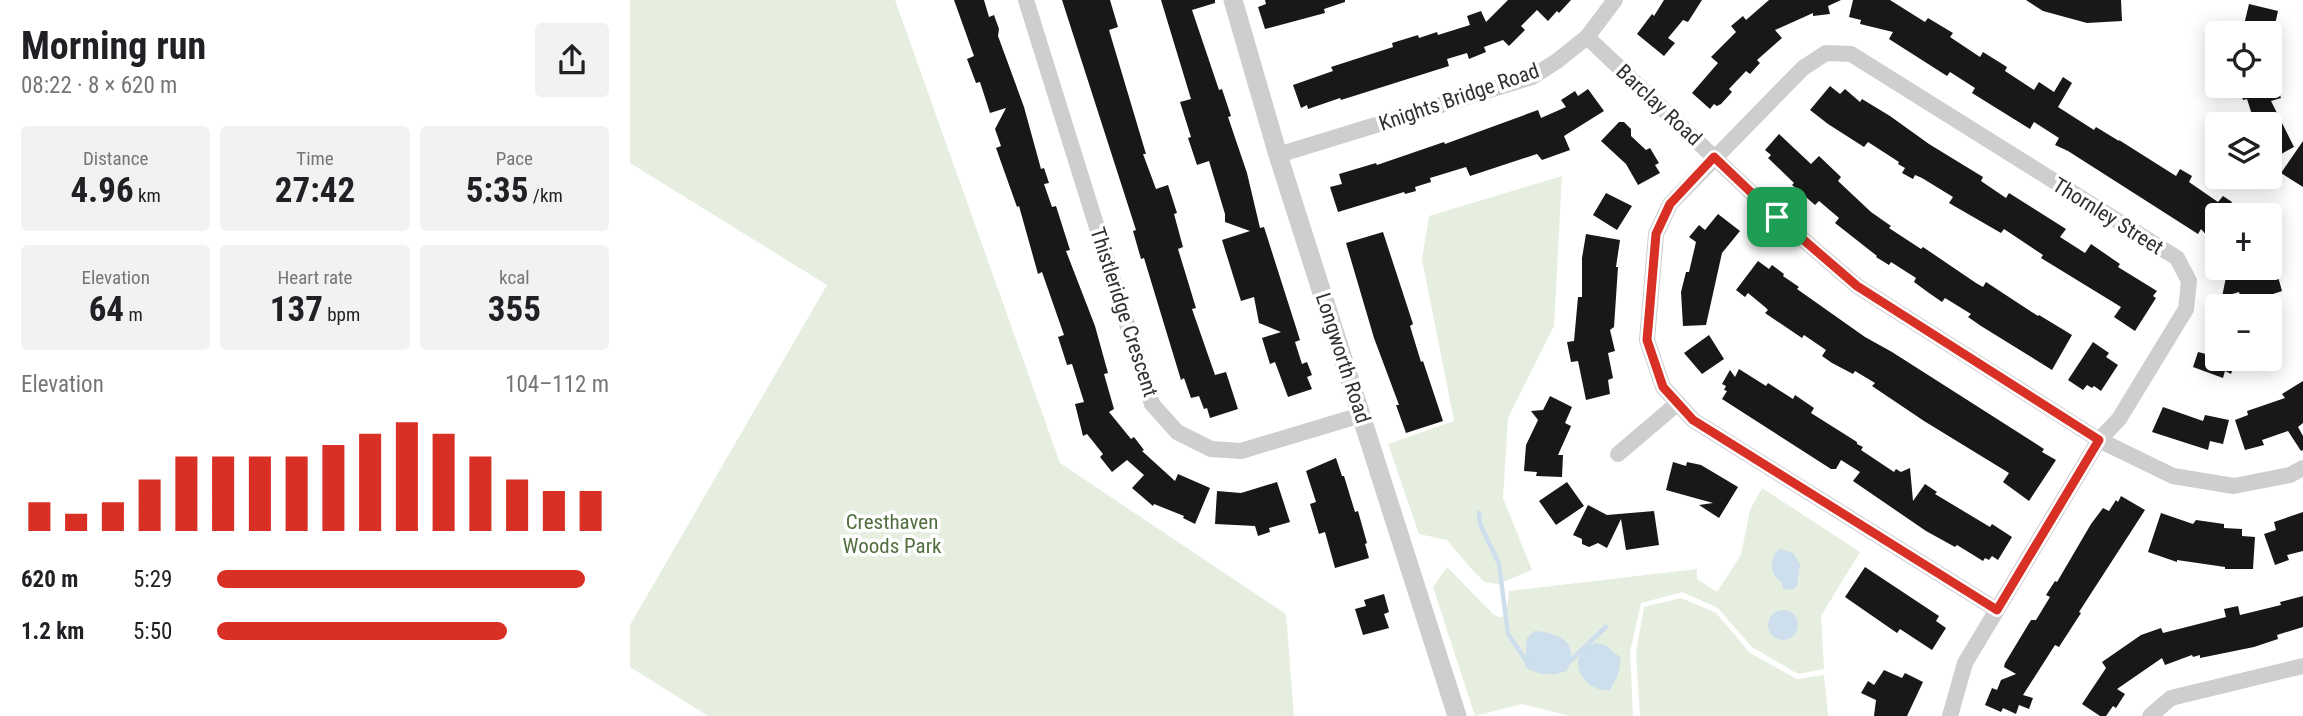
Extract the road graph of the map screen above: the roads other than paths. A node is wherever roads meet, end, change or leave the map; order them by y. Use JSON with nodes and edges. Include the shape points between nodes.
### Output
{"nodes":[{"id":1,"x":1026,"y":0,"type":"edge"},
{"id":2,"x":1233,"y":0,"type":"edge"},
{"id":3,"x":1615,"y":0,"type":"edge"},
{"id":4,"x":1587,"y":37,"type":"junction"},
{"id":5,"x":1278,"y":155,"type":"junction"},
{"id":6,"x":1714,"y":157,"type":"junction"},
{"id":7,"x":1678,"y":403,"type":"junction"},
{"id":8,"x":1362,"y":415,"type":"junction"},
{"id":9,"x":2099,"y":440,"type":"junction"},
{"id":10,"x":1619,"y":454,"type":"dead end"},
{"id":11,"x":2303,"y":468,"type":"edge"},
{"id":12,"x":1997,"y":610,"type":"junction"},
{"id":13,"x":2303,"y":666,"type":"edge"},
{"id":14,"x":1457,"y":716,"type":"edge"},
{"id":15,"x":1950,"y":716,"type":"edge"},
{"id":16,"x":2150,"y":716,"type":"edge"}],
"edges":[{"from":1,"to":8,"type":"street","name":"Thistleridge Crescent","via":[[1152,404],[1177,432],[1210,449],[1241,451]]},
{"from":2,"to":5,"type":"street","name":"Longworth Road"},
{"from":3,"to":4,"type":"street","name":"Knights Bridge Road"},
{"from":4,"to":5,"type":"street","name":"Knights Bridge Road","via":[[1532,77]]},
{"from":4,"to":6,"type":"street","name":"Barclay Road"},
{"from":5,"to":8,"type":"street","name":"Longworth Road"},
{"from":6,"to":7,"type":"street","name":"Thornley Street","via":[[1670,204],[1656,234],[1647,340],[1663,387]]},
{"from":6,"to":9,"type":"street","name":"Barclay Road","via":[[1857,286]]},
{"from":6,"to":9,"type":"street","name":"Thornley Street","via":[[1803,68],[1826,53],[1851,54],[2177,258],[2189,281],[2186,309],[2119,419]]},
{"from":7,"to":10,"type":"street"},
{"from":7,"to":12,"type":"street","name":"Thornley Street","via":[[1693,420]]},
{"from":8,"to":14,"type":"street","name":"Longworth Road"},
{"from":9,"to":11,"type":"street","name":"Barclay Road","via":[[2174,477],[2234,486]]},
{"from":9,"to":12,"type":"street","name":"Thornley Street"},
{"from":12,"to":15,"type":"street","name":"Thornley Street","via":[[1965,663]]},
{"from":13,"to":16,"type":"street","via":[[2171,698]]}]}
